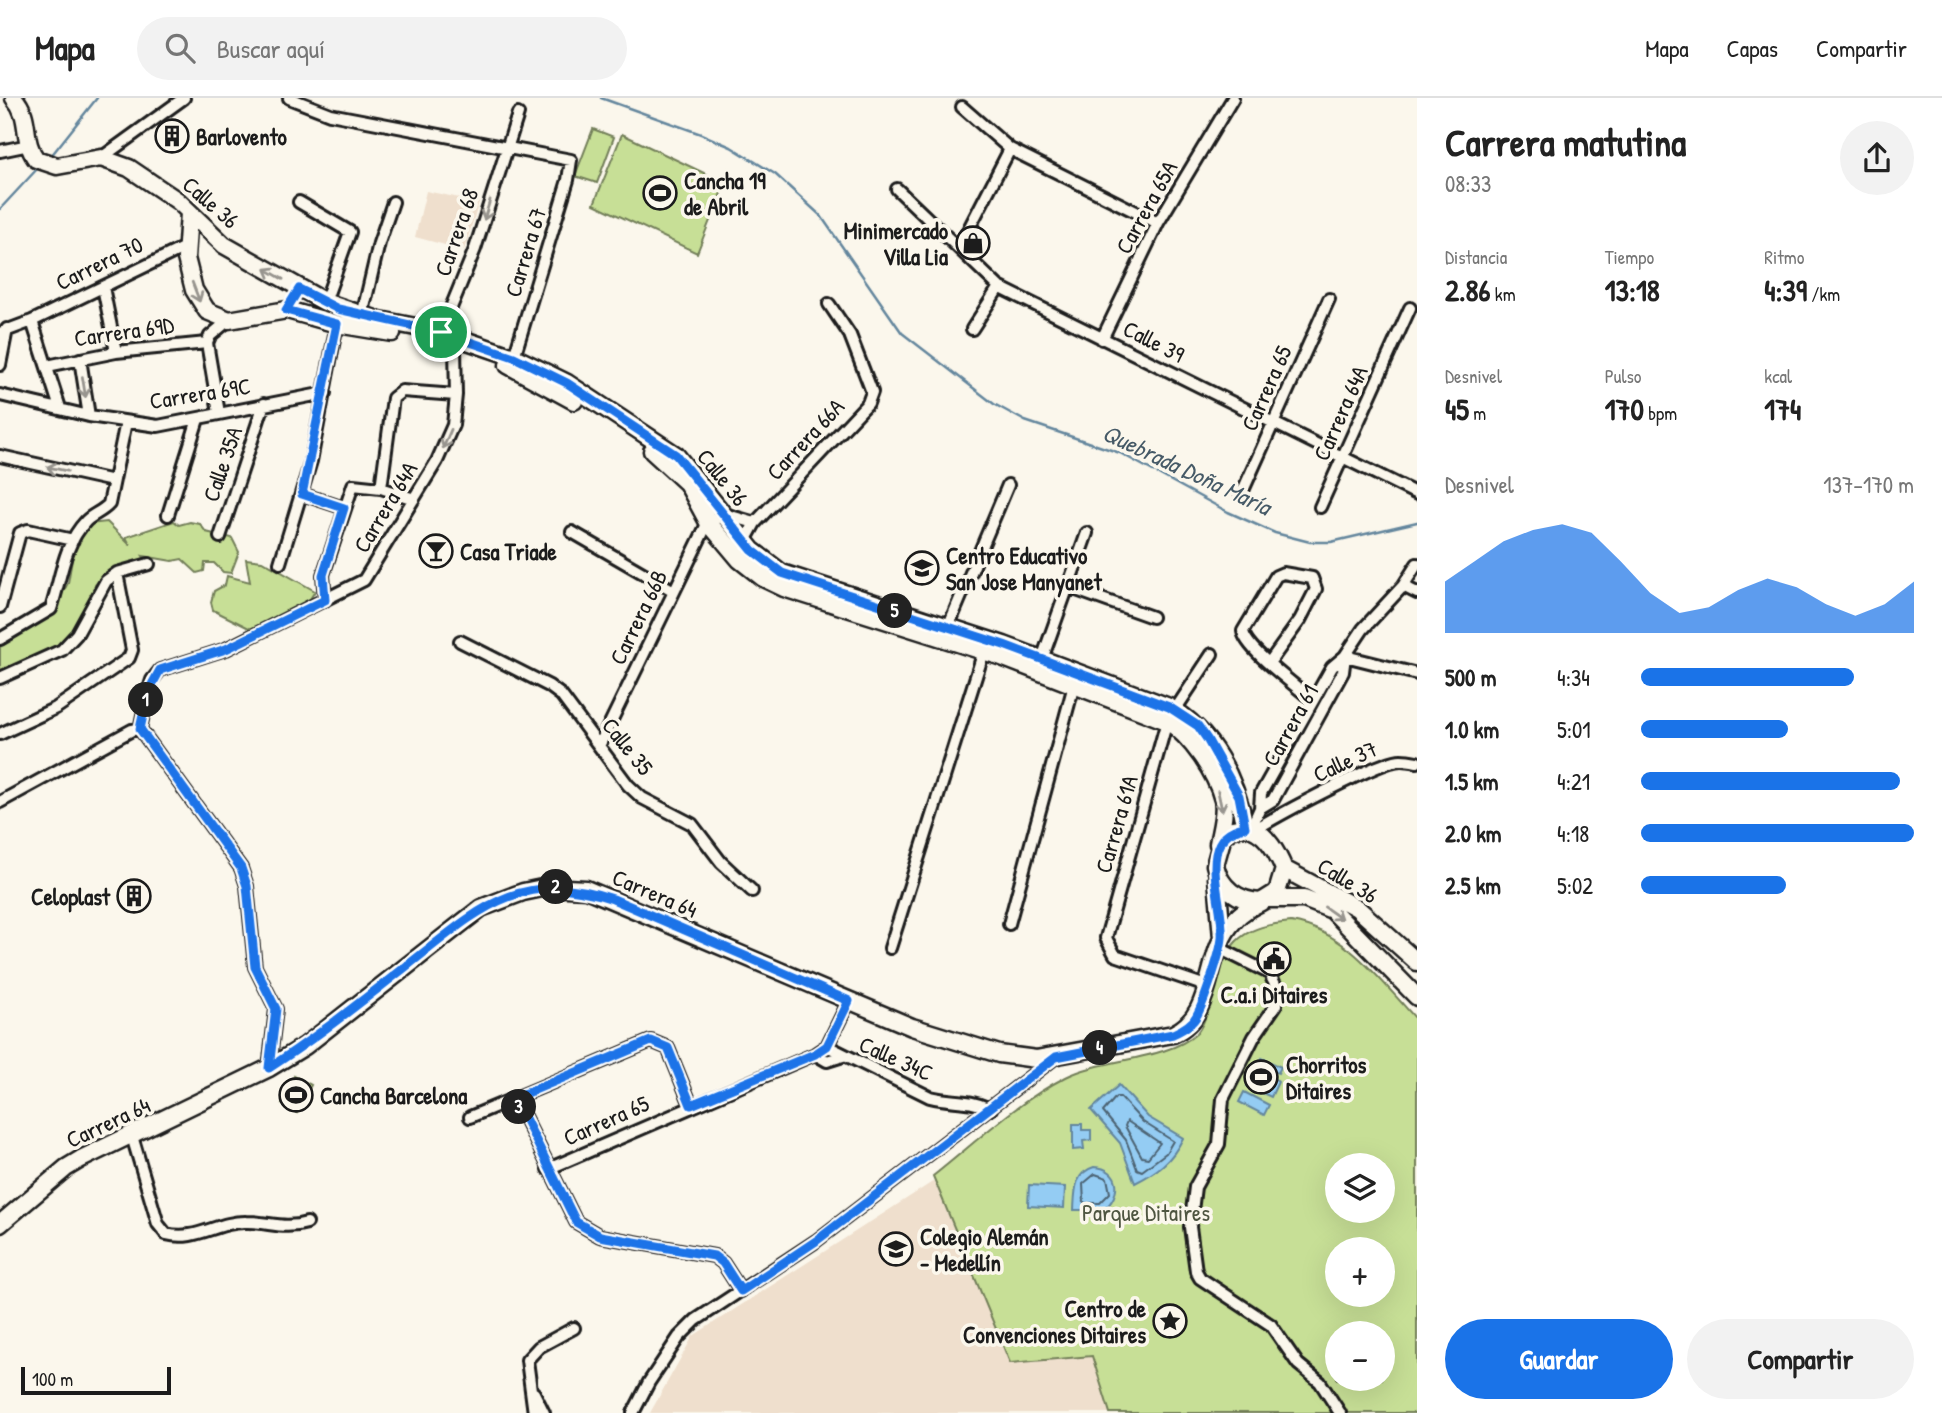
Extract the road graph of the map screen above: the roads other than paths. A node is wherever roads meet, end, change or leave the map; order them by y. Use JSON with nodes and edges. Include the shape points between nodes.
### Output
{"nodes":[{"id":1,"x":184,"y":98,"type":"edge"},
{"id":2,"x":289,"y":98,"type":"edge"},
{"id":3,"x":1233,"y":98,"type":"edge"},
{"id":4,"x":23,"y":102,"type":"edge"},
{"id":5,"x":962,"y":107,"type":"dead end"},
{"id":6,"x":518,"y":114,"type":"dead end"},
{"id":7,"x":507,"y":145,"type":"junction"},
{"id":8,"x":1010,"y":149,"type":"junction"},
{"id":9,"x":0,"y":151,"type":"edge"},
{"id":10,"x":38,"y":156,"type":"junction"},
{"id":11,"x":100,"y":158,"type":"junction"},
{"id":12,"x":897,"y":189,"type":"dead end"},
{"id":13,"x":299,"y":202,"type":"dead end"},
{"id":14,"x":393,"y":202,"type":"dead end"},
{"id":15,"x":189,"y":213,"type":"junction"},
{"id":16,"x":1158,"y":223,"type":"junction"},
{"id":17,"x":224,"y":245,"type":"junction"},
{"id":18,"x":959,"y":248,"type":"junction"},
{"id":19,"x":182,"y":252,"type":"junction"},
{"id":20,"x":103,"y":287,"type":"junction"},
{"id":21,"x":999,"y":287,"type":"junction"},
{"id":22,"x":299,"y":289,"type":"junction"},
{"id":23,"x":1329,"y":299,"type":"dead end"},
{"id":24,"x":325,"y":302,"type":"junction"},
{"id":25,"x":829,"y":304,"type":"dead end"},
{"id":26,"x":1410,"y":308,"type":"dead end"},
{"id":27,"x":286,"y":310,"type":"junction"},
{"id":28,"x":362,"y":316,"type":"junction"},
{"id":29,"x":229,"y":320,"type":"junction"},
{"id":30,"x":32,"y":321,"type":"junction"},
{"id":31,"x":337,"y":324,"type":"junction"},
{"id":32,"x":972,"y":329,"type":"dead end"},
{"id":33,"x":4,"y":331,"type":"edge"},
{"id":34,"x":441,"y":332,"type":"junction"},
{"id":35,"x":1102,"y":339,"type":"junction"},
{"id":36,"x":207,"y":343,"type":"junction"},
{"id":37,"x":455,"y":348,"type":"junction"},
{"id":38,"x":116,"y":352,"type":"junction"},
{"id":39,"x":514,"y":357,"type":"junction"},
{"id":40,"x":80,"y":359,"type":"junction"},
{"id":41,"x":0,"y":365,"type":"edge"},
{"id":42,"x":47,"y":366,"type":"junction"},
{"id":43,"x":325,"y":393,"type":"junction"},
{"id":44,"x":0,"y":395,"type":"edge"},
{"id":45,"x":456,"y":395,"type":"junction"},
{"id":46,"x":264,"y":404,"type":"junction"},
{"id":47,"x":60,"y":408,"type":"junction"},
{"id":48,"x":219,"y":413,"type":"junction"},
{"id":49,"x":89,"y":416,"type":"junction"},
{"id":50,"x":198,"y":419,"type":"junction"},
{"id":51,"x":126,"y":422,"type":"junction"},
{"id":52,"x":1273,"y":424,"type":"junction"},
{"id":53,"x":0,"y":456,"type":"edge"},
{"id":54,"x":1343,"y":458,"type":"junction"},
{"id":55,"x":113,"y":481,"type":"junction"},
{"id":56,"x":1008,"y":485,"type":"dead end"},
{"id":57,"x":381,"y":488,"type":"junction"},
{"id":58,"x":302,"y":494,"type":"junction"},
{"id":59,"x":1417,"y":494,"type":"edge"},
{"id":60,"x":1241,"y":495,"type":"dead end"},
{"id":61,"x":414,"y":499,"type":"junction"},
{"id":62,"x":1320,"y":507,"type":"dead end"},
{"id":63,"x":344,"y":508,"type":"junction"},
{"id":64,"x":724,"y":514,"type":"junction"},
{"id":65,"x":168,"y":515,"type":"dead end"},
{"id":66,"x":708,"y":522,"type":"junction"},
{"id":67,"x":755,"y":523,"type":"junction"},
{"id":68,"x":572,"y":532,"type":"dead end"},
{"id":69,"x":1087,"y":533,"type":"dead end"},
{"id":70,"x":220,"y":537,"type":"dead end"},
{"id":71,"x":73,"y":540,"type":"junction"},
{"id":72,"x":745,"y":541,"type":"junction"},
{"id":73,"x":280,"y":563,"type":"dead end"},
{"id":74,"x":149,"y":564,"type":"dead end"},
{"id":75,"x":1417,"y":564,"type":"edge"},
{"id":76,"x":117,"y":573,"type":"junction"},
{"id":77,"x":1402,"y":586,"type":"junction"},
{"id":78,"x":1068,"y":587,"type":"junction"},
{"id":79,"x":674,"y":591,"type":"junction"},
{"id":80,"x":1417,"y":593,"type":"edge"},
{"id":81,"x":325,"y":600,"type":"junction"},
{"id":82,"x":0,"y":607,"type":"edge"},
{"id":83,"x":1153,"y":617,"type":"dead end"},
{"id":84,"x":948,"y":627,"type":"junction"},
{"id":85,"x":0,"y":639,"type":"edge"},
{"id":86,"x":460,"y":641,"type":"dead end"},
{"id":87,"x":984,"y":652,"type":"junction"},
{"id":88,"x":1212,"y":654,"type":"dead end"},
{"id":89,"x":1345,"y":656,"type":"junction"},
{"id":90,"x":1042,"y":659,"type":"junction"},
{"id":91,"x":1269,"y":663,"type":"junction"},
{"id":92,"x":1417,"y":674,"type":"edge"},
{"id":93,"x":0,"y":678,"type":"edge"},
{"id":94,"x":1074,"y":685,"type":"junction"},
{"id":95,"x":1312,"y":700,"type":"junction"},
{"id":96,"x":1171,"y":715,"type":"junction"},
{"id":97,"x":140,"y":729,"type":"junction"},
{"id":98,"x":0,"y":733,"type":"edge"},
{"id":99,"x":599,"y":746,"type":"junction"},
{"id":100,"x":1417,"y":762,"type":"edge"},
{"id":101,"x":0,"y":802,"type":"edge"},
{"id":102,"x":1260,"y":808,"type":"junction"},
{"id":103,"x":1251,"y":828,"type":"junction"},
{"id":104,"x":1218,"y":844,"type":"junction"},
{"id":105,"x":1284,"y":869,"type":"junction"},
{"id":106,"x":1217,"y":873,"type":"junction"},
{"id":107,"x":752,"y":891,"type":"dead end"},
{"id":108,"x":1265,"y":901,"type":"junction"},
{"id":109,"x":1009,"y":924,"type":"dead end"},
{"id":110,"x":1221,"y":943,"type":"junction"},
{"id":111,"x":890,"y":948,"type":"dead end"},
{"id":112,"x":1417,"y":962,"type":"edge"},
{"id":113,"x":1206,"y":986,"type":"junction"},
{"id":114,"x":1417,"y":997,"type":"edge"},
{"id":115,"x":849,"y":1001,"type":"junction"},
{"id":116,"x":827,"y":1046,"type":"junction"},
{"id":117,"x":815,"y":1054,"type":"junction"},
{"id":118,"x":843,"y":1056,"type":"junction"},
{"id":119,"x":1056,"y":1057,"type":"junction"},
{"id":120,"x":269,"y":1068,"type":"junction"},
{"id":121,"x":515,"y":1098,"type":"junction"},
{"id":122,"x":691,"y":1105,"type":"junction"},
{"id":123,"x":991,"y":1109,"type":"junction"},
{"id":124,"x":470,"y":1116,"type":"dead end"},
{"id":125,"x":134,"y":1144,"type":"junction"},
{"id":126,"x":548,"y":1169,"type":"junction"},
{"id":127,"x":307,"y":1223,"type":"dead end"},
{"id":128,"x":0,"y":1224,"type":"edge"},
{"id":129,"x":741,"y":1291,"type":"junction"},
{"id":130,"x":574,"y":1328,"type":"dead end"},
{"id":131,"x":528,"y":1379,"type":"junction"},
{"id":132,"x":1337,"y":1409,"type":"edge"},
{"id":133,"x":534,"y":1413,"type":"edge"},
{"id":134,"x":544,"y":1413,"type":"edge"},
{"id":135,"x":633,"y":1413,"type":"edge"}],
"edges":[{"from":1,"to":11,"type":"street"},
{"from":2,"to":7,"type":"street","via":[[330,114]]},
{"from":3,"to":16,"type":"street","name":"Carrera 65A"},
{"from":4,"to":10,"type":"main road"},
{"from":5,"to":8,"type":"street"},
{"from":6,"to":7,"type":"street","name":"Carrera 68"},
{"from":7,"to":34,"type":"street","name":"Carrera 68","one_way":true,"via":[[475,249]]},
{"from":7,"to":39,"type":"street","name":"Carrera 67","via":[[571,160]]},
{"from":8,"to":16,"type":"street"},
{"from":8,"to":18,"type":"street"},
{"from":9,"to":10,"type":"street"},
{"from":10,"to":11,"type":"main road","name":"Calle 36"},
{"from":11,"to":15,"type":"main road","name":"Calle 36","via":[[129,168]]},
{"from":12,"to":18,"type":"street","name":"Calle 39"},
{"from":13,"to":24,"type":"street","via":[[350,232]]},
{"from":14,"to":28,"type":"street"},
{"from":15,"to":17,"type":"main road","name":"Calle 36"},
{"from":15,"to":19,"type":"main road"},
{"from":16,"to":35,"type":"street","name":"Carrera 65A"},
{"from":17,"to":19,"type":"main road"},
{"from":22,"to":17,"type":"main road","name":"Calle 36","one_way":true},
{"from":18,"to":21,"type":"street","name":"Calle 39"},
{"from":19,"to":20,"type":"street","name":"Carrera 70"},
{"from":19,"to":29,"type":"main road","one_way":true,"via":[[199,301],[206,311]]},
{"from":20,"to":30,"type":"street","name":"Carrera 70"},
{"from":20,"to":38,"type":"street"},
{"from":21,"to":32,"type":"street"},
{"from":21,"to":35,"type":"street","name":"Calle 39"},
{"from":22,"to":24,"type":"main road","name":"Calle 36"},
{"from":22,"to":27,"type":"main road"},
{"from":23,"to":52,"type":"street","name":"Carrera 65"},
{"from":24,"to":28,"type":"main road","name":"Calle 36"},
{"from":25,"to":67,"type":"street","name":"Carrera 66A","via":[[850,335],[872,392],[868,403]]},
{"from":26,"to":54,"type":"street","name":"Carrera 64A"},
{"from":27,"to":29,"type":"main road"},
{"from":27,"to":31,"type":"main road","name":"Calle 36"},
{"from":28,"to":34,"type":"main road","name":"Calle 36"},
{"from":29,"to":36,"type":"street"},
{"from":30,"to":33,"type":"street","name":"Carrera 70"},
{"from":30,"to":42,"type":"street"},
{"from":31,"to":37,"type":"main road","name":"Calle 36"},
{"from":31,"to":43,"type":"street"},
{"from":33,"to":41,"type":"street"},
{"from":34,"to":39,"type":"main road","name":"Calle 36"},
{"from":35,"to":52,"type":"street","name":"Calle 39"},
{"from":36,"to":38,"type":"street","name":"Carrera 69D"},
{"from":36,"to":48,"type":"street"},
{"from":37,"to":45,"type":"street","name":"Carrera 64A"},
{"from":37,"to":66,"type":"main road","name":"Calle 36","via":[[510,366],[620,428],[674,469]]},
{"from":38,"to":40,"type":"street","name":"Carrera 69D"},
{"from":39,"to":64,"type":"main road","name":"Calle 36","via":[[567,383],[676,455]]},
{"from":40,"to":42,"type":"street","name":"Carrera 69D"},
{"from":40,"to":49,"type":"street","one_way":true},
{"from":42,"to":47,"type":"street"},
{"from":43,"to":46,"type":"street","name":"Carrera 69C"},
{"from":43,"to":58,"type":"street"},
{"from":44,"to":47,"type":"street","name":"Carrera 69C"},
{"from":45,"to":57,"type":"street","via":[[408,391],[393,398]]},
{"from":45,"to":61,"type":"street","name":"Carrera 64A","one_way":true,"via":[[453,425]]},
{"from":46,"to":48,"type":"street","name":"Carrera 69C"},
{"from":46,"to":70,"type":"street","name":"Calle 35A"},
{"from":47,"to":49,"type":"street","name":"Carrera 69C"},
{"from":48,"to":50,"type":"street","name":"Carrera 69C"},
{"from":49,"to":51,"type":"street","name":"Carrera 69C"},
{"from":50,"to":51,"type":"street","name":"Carrera 69C","via":[[158,426]]},
{"from":50,"to":65,"type":"street"},
{"from":51,"to":55,"type":"street"},
{"from":52,"to":54,"type":"street","name":"Calle 39"},
{"from":52,"to":60,"type":"street","name":"Carrera 65"},
{"from":55,"to":53,"type":"street","one_way":true},
{"from":54,"to":59,"type":"street","name":"Calle 39"},
{"from":54,"to":62,"type":"street","name":"Carrera 64A"},
{"from":55,"to":71,"type":"street","via":[[109,504],[85,522]]},
{"from":56,"to":84,"type":"street"},
{"from":57,"to":61,"type":"street"},
{"from":57,"to":63,"type":"street","via":[[354,485]]},
{"from":58,"to":63,"type":"street"},
{"from":58,"to":73,"type":"street"},
{"from":61,"to":81,"type":"street","name":"Carrera 64A","via":[[364,580]]},
{"from":63,"to":81,"type":"street","via":[[323,575]]},
{"from":64,"to":66,"type":"street"},
{"from":64,"to":67,"type":"street"},
{"from":64,"to":72,"type":"main road","name":"Calle 36"},
{"from":66,"to":79,"type":"street","name":"Carrera 66B"},
{"from":66,"to":87,"type":"main road","name":"Calle 36","via":[[740,559],[784,589]]},
{"from":67,"to":72,"type":"street","name":"Carrera 66A"},
{"from":68,"to":79,"type":"street"},
{"from":69,"to":78,"type":"street"},
{"from":71,"to":82,"type":"street","via":[[28,530],[20,533]]},
{"from":71,"to":85,"type":"street","via":[[51,609]]},
{"from":72,"to":84,"type":"main road","name":"Calle 36","via":[[768,564],[797,580]]},
{"from":74,"to":76,"type":"street"},
{"from":75,"to":77,"type":"street","name":"Carrera 61"},
{"from":76,"to":93,"type":"street","via":[[102,586],[77,634],[62,650]]},
{"from":76,"to":98,"type":"street","via":[[132,650],[129,658],[56,708]]},
{"from":77,"to":80,"type":"street"},
{"from":77,"to":89,"type":"street","name":"Carrera 61"},
{"from":78,"to":83,"type":"street"},
{"from":78,"to":90,"type":"street"},
{"from":79,"to":99,"type":"street","name":"Carrera 66B"},
{"from":81,"to":97,"type":"street","name":"Carrera 64A","via":[[226,649],[160,670],[148,692]]},
{"from":84,"to":90,"type":"main road","name":"Calle 36"},
{"from":86,"to":99,"type":"street","name":"Calle 35","via":[[561,695]]},
{"from":87,"to":94,"type":"main road","name":"Calle 36"},
{"from":87,"to":111,"type":"street"},
{"from":88,"to":96,"type":"street","name":"Carrera 61A"},
{"from":89,"to":92,"type":"street"},
{"from":89,"to":95,"type":"street","name":"Carrera 61","via":[[1332,667]]},
{"from":89,"to":102,"type":"street","name":"Carrera 61","via":[[1343,672],[1273,800]]},
{"from":90,"to":96,"type":"main road","name":"Calle 36"},
{"from":91,"to":91,"type":"street","via":[[1300,620],[1315,589],[1312,578],[1276,576],[1244,625],[1244,639]]},
{"from":91,"to":95,"type":"street"},
{"from":94,"to":96,"type":"main road","name":"Calle 36"},
{"from":94,"to":109,"type":"street"},
{"from":95,"to":102,"type":"street","name":"Carrera 61","via":[[1261,793]]},
{"from":96,"to":103,"type":"main road","name":"Calle 36","via":[[1198,726],[1239,796]]},
{"from":96,"to":104,"type":"main road","name":"Calle 36","one_way":true,"via":[[1192,742],[1223,801]]},
{"from":96,"to":113,"type":"street","name":"Carrera 61A","via":[[1106,938],[1115,955]]},
{"from":97,"to":101,"type":"street"},
{"from":97,"to":120,"type":"street","via":[[241,868],[255,967],[276,1009]]},
{"from":99,"to":107,"type":"street","name":"Calle 35","via":[[628,785],[642,798],[692,824],[721,862]]},
{"from":100,"to":103,"type":"street","name":"Calle 37","via":[[1399,759],[1368,771]]},
{"from":102,"to":103,"type":"street","name":"Carrera 61"},
{"from":103,"to":104,"type":"main road","via":[[1233,829]]},
{"from":103,"to":105,"type":"main road","via":[[1272,847]]},
{"from":104,"to":106,"type":"main road"},
{"from":105,"to":108,"type":"main road","via":[[1281,883]]},
{"from":105,"to":112,"type":"main road","name":"Calle 36","via":[[1357,908]]},
{"from":106,"to":108,"type":"main road","via":[[1241,899]]},
{"from":106,"to":110,"type":"main road","name":"Carrera 64"},
{"from":108,"to":110,"type":"main road","name":"Carrera 64","via":[[1232,922]]},
{"from":108,"to":114,"type":"main road","name":"Calle 36","one_way":true,"via":[[1304,899],[1332,910]]},
{"from":110,"to":113,"type":"main road","name":"Carrera 64"},
{"from":110,"to":132,"type":"street","via":[[1269,973],[1278,995],[1223,1099],[1219,1144],[1195,1187],[1190,1227],[1196,1270],[1200,1278],[1271,1325]]},
{"from":113,"to":119,"type":"main road","name":"Carrera 64","via":[[1197,1016],[1184,1029]]},
{"from":115,"to":116,"type":"street"},
{"from":115,"to":119,"type":"main road","name":"Carrera 64","via":[[912,1027],[999,1054],[1025,1059]]},
{"from":115,"to":120,"type":"main road","name":"Carrera 64","via":[[613,899],[582,888],[547,887],[481,908],[305,1046]]},
{"from":116,"to":117,"type":"street","name":"Carrera 65"},
{"from":116,"to":118,"type":"street","name":"Calle 34C"},
{"from":117,"to":118,"type":"street","via":[[827,1061]]},
{"from":117,"to":122,"type":"street","name":"Carrera 65"},
{"from":118,"to":123,"type":"street","name":"Calle 34C","via":[[930,1097],[972,1101]]},
{"from":119,"to":123,"type":"street"},
{"from":120,"to":125,"type":"main road","name":"Carrera 64"},
{"from":121,"to":122,"type":"street","via":[[651,1041],[668,1048]]},
{"from":121,"to":124,"type":"street"},
{"from":121,"to":126,"type":"street"},
{"from":122,"to":126,"type":"street","name":"Carrera 65"},
{"from":123,"to":129,"type":"street","via":[[823,1237]]},
{"from":125,"to":127,"type":"street","via":[[158,1224],[166,1234],[190,1237],[248,1222],[291,1228]]},
{"from":125,"to":128,"type":"main road","name":"Carrera 64","via":[[96,1151],[66,1168]]},
{"from":126,"to":129,"type":"street","via":[[568,1210],[586,1229],[600,1236],[714,1256]]},
{"from":129,"to":135,"type":"street","via":[[696,1320],[679,1337]]},
{"from":130,"to":131,"type":"street","via":[[538,1347],[527,1360]]},
{"from":131,"to":133,"type":"street"},
{"from":131,"to":134,"type":"street"}]}
